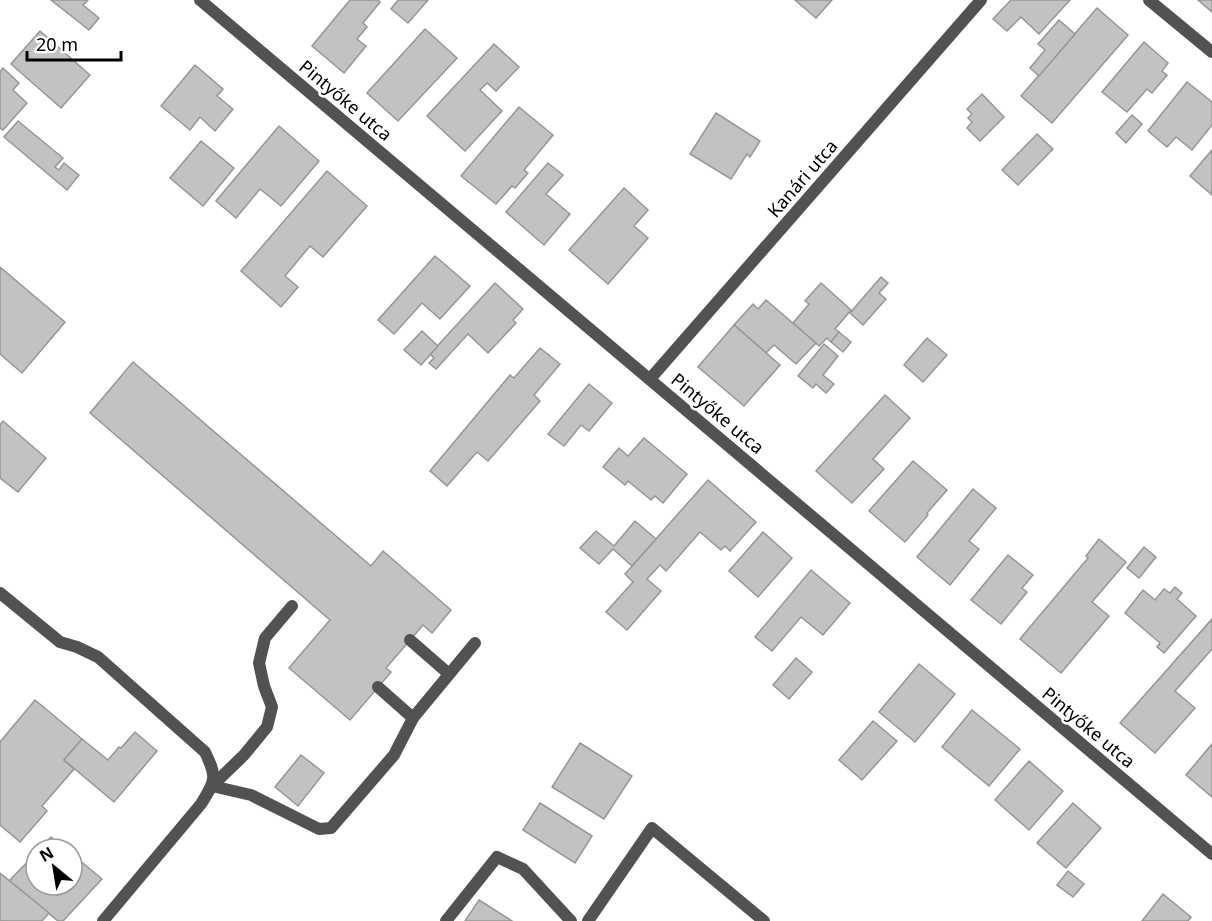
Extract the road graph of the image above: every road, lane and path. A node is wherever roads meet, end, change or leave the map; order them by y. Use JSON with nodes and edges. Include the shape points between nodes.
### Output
{"nodes":[{"id":1,"x":200,"y":0,"type":"edge"},
{"id":2,"x":981,"y":0,"type":"edge"},
{"id":3,"x":1149,"y":0,"type":"edge"},
{"id":4,"x":1212,"y":52,"type":"edge"},
{"id":5,"x":650,"y":379,"type":"junction"},
{"id":6,"x":0,"y":593,"type":"edge"},
{"id":7,"x":292,"y":606,"type":"dead end"},
{"id":8,"x":410,"y":640,"type":"dead end"},
{"id":9,"x":475,"y":643,"type":"dead end"},
{"id":10,"x":449,"y":674,"type":"junction"},
{"id":11,"x":378,"y":687,"type":"dead end"},
{"id":12,"x":413,"y":718,"type":"junction"},
{"id":13,"x":212,"y":786,"type":"junction"},
{"id":14,"x":1212,"y":854,"type":"edge"},
{"id":15,"x":103,"y":921,"type":"edge"},
{"id":16,"x":446,"y":921,"type":"edge"},
{"id":17,"x":571,"y":921,"type":"edge"},
{"id":18,"x":588,"y":921,"type":"edge"},
{"id":19,"x":764,"y":921,"type":"edge"}],
"edges":[{"from":1,"to":5,"type":"street","name":"Pintyőke utca"},
{"from":2,"to":5,"type":"street","name":"Kanári utca"},
{"from":3,"to":4,"type":"street"},
{"from":5,"to":14,"type":"street","name":"Pintyőke utca"},
{"from":6,"to":13,"type":"street","via":[[60,642],[99,657],[205,752],[213,769]]},
{"from":7,"to":13,"type":"street","via":[[265,638],[259,663],[272,708],[267,727]]},
{"from":8,"to":10,"type":"street"},
{"from":9,"to":10,"type":"street"},
{"from":10,"to":12,"type":"street"},
{"from":11,"to":12,"type":"street"},
{"from":12,"to":13,"type":"street","via":[[394,755],[331,828],[319,829],[251,795]]},
{"from":13,"to":15,"type":"street"},
{"from":16,"to":17,"type":"street","via":[[497,856],[523,868]]},
{"from":18,"to":19,"type":"street","via":[[652,828]]}]}
